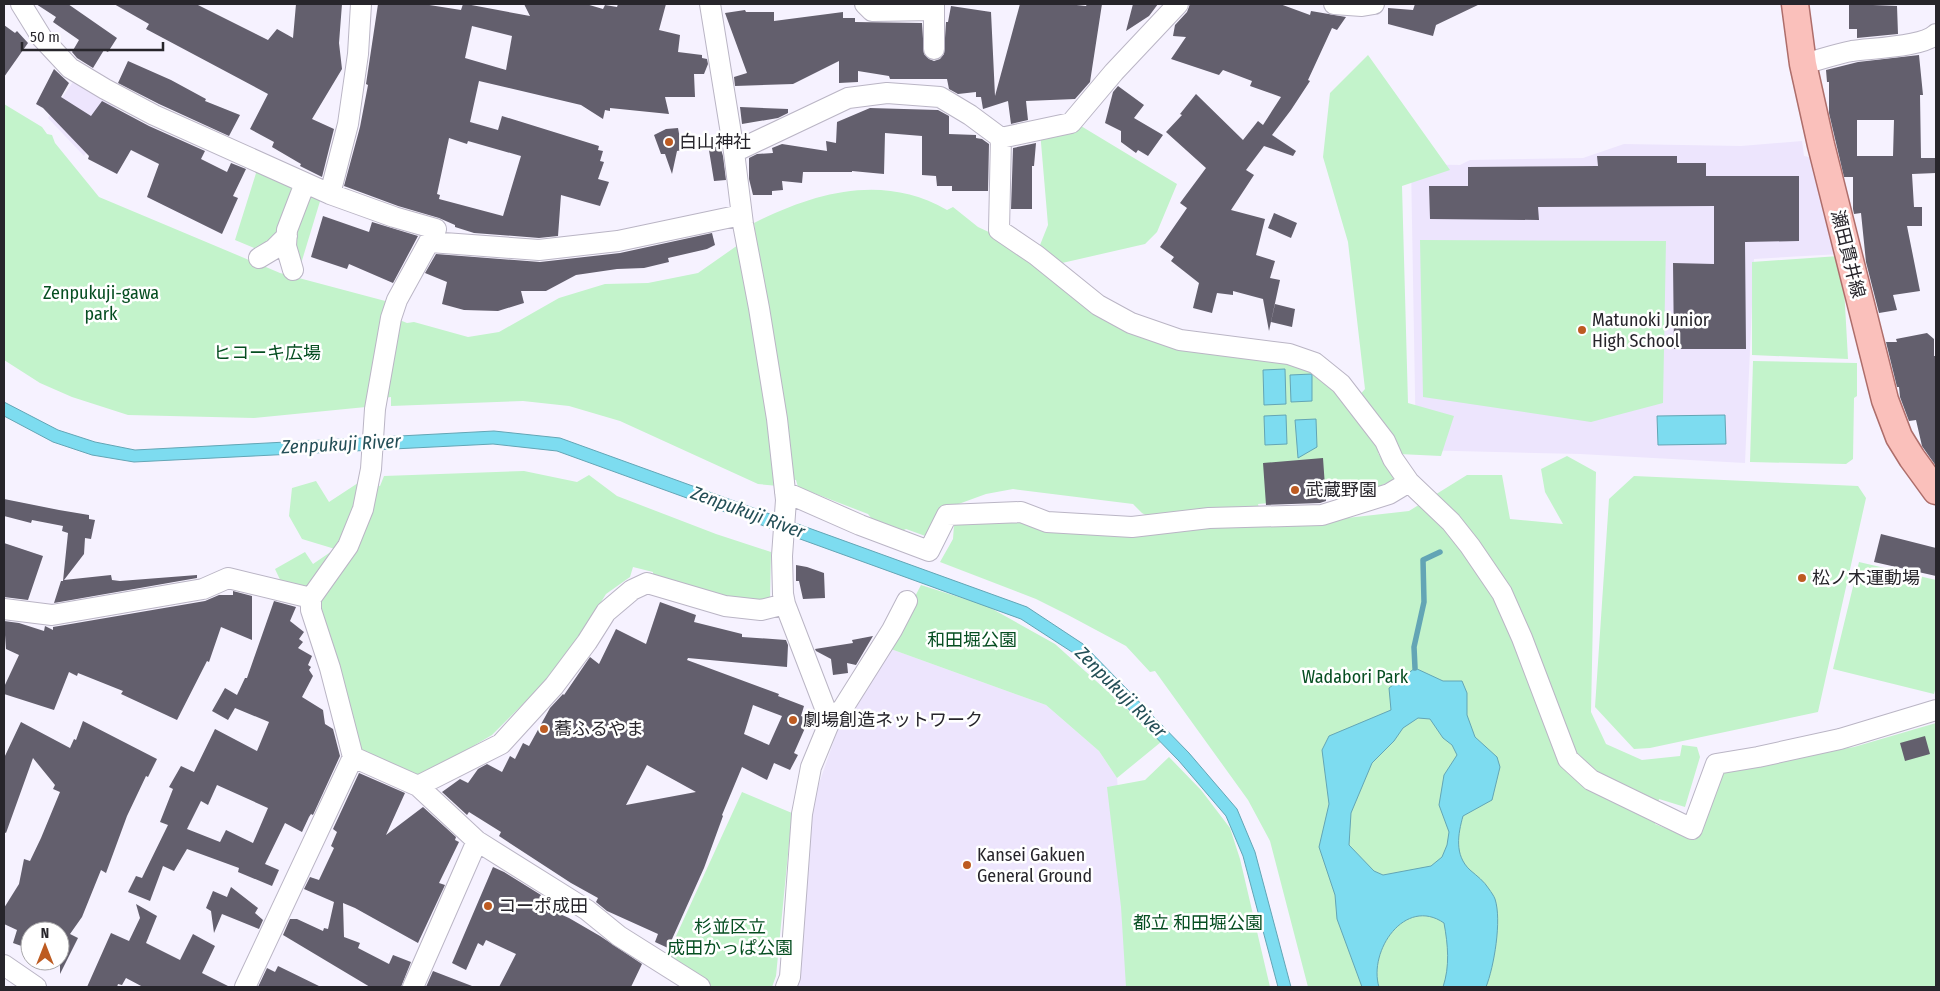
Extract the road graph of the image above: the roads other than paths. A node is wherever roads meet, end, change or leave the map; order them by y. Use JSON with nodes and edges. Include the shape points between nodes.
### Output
{"nodes":[{"id":1,"x":21,"y":4,"type":"edge"},
{"id":2,"x":361,"y":4,"type":"edge"},
{"id":3,"x":710,"y":4,"type":"edge"},
{"id":4,"x":865,"y":4,"type":"edge"},
{"id":5,"x":1178,"y":4,"type":"edge"},
{"id":6,"x":1334,"y":4,"type":"edge"},
{"id":7,"x":1374,"y":4,"type":"edge"},
{"id":8,"x":1795,"y":4,"type":"edge"},
{"id":9,"x":934,"y":7,"type":"edge"},
{"id":10,"x":1936,"y":34,"type":"edge"},
{"id":11,"x":934,"y":49,"type":"dead end"},
{"id":12,"x":1803,"y":64,"type":"junction"},
{"id":13,"x":1001,"y":138,"type":"junction"},
{"id":14,"x":734,"y":152,"type":"junction"},
{"id":15,"x":305,"y":183,"type":"junction"},
{"id":16,"x":330,"y":194,"type":"junction"},
{"id":17,"x":742,"y":214,"type":"junction"},
{"id":18,"x":287,"y":236,"type":"junction"},
{"id":19,"x":430,"y":242,"type":"junction"},
{"id":20,"x":259,"y":258,"type":"dead end"},
{"id":21,"x":293,"y":270,"type":"dead end"},
{"id":22,"x":1409,"y":482,"type":"junction"},
{"id":23,"x":1936,"y":491,"type":"edge"},
{"id":24,"x":786,"y":496,"type":"junction"},
{"id":25,"x":311,"y":598,"type":"junction"},
{"id":26,"x":907,"y":601,"type":"dead end"},
{"id":27,"x":786,"y":604,"type":"junction"},
{"id":28,"x":4,"y":609,"type":"edge"},
{"id":29,"x":1936,"y":710,"type":"edge"},
{"id":30,"x":830,"y":721,"type":"junction"},
{"id":31,"x":353,"y":757,"type":"junction"},
{"id":32,"x":418,"y":786,"type":"junction"},
{"id":33,"x":476,"y":841,"type":"junction"},
{"id":34,"x":4,"y":965,"type":"edge"},
{"id":35,"x":36,"y":987,"type":"edge"},
{"id":36,"x":245,"y":987,"type":"edge"},
{"id":37,"x":413,"y":987,"type":"edge"},
{"id":38,"x":700,"y":987,"type":"edge"},
{"id":39,"x":786,"y":987,"type":"edge"}],
"edges":[{"from":1,"to":15,"type":"street","via":[[42,38],[70,68],[154,115]]},
{"from":2,"to":16,"type":"street","via":[[348,124]]},
{"from":3,"to":14,"type":"street"},
{"from":4,"to":9,"type":"street","via":[[872,11]]},
{"from":5,"to":13,"type":"street","via":[[1071,123]]},
{"from":6,"to":7,"type":"street"},
{"from":8,"to":12,"type":"main road","name":"瀬田貫井線"},
{"from":9,"to":11,"type":"street"},
{"from":10,"to":12,"type":"street","via":[[1908,44],[1852,51]]},
{"from":12,"to":23,"type":"main road","name":"瀬田貫井線","via":[[1885,400],[1899,437]]},
{"from":13,"to":14,"type":"street","via":[[940,97],[887,93],[848,98]]},
{"from":13,"to":22,"type":"street","via":[[999,230],[1098,305],[1131,323],[1180,340],[1289,354],[1315,363],[1341,384],[1385,441]]},
{"from":14,"to":17,"type":"street"},
{"from":15,"to":16,"type":"street"},
{"from":15,"to":18,"type":"street"},
{"from":16,"to":19,"type":"street","via":[[436,229]]},
{"from":17,"to":19,"type":"street","via":[[618,241],[539,250]]},
{"from":17,"to":24,"type":"street","via":[[777,419]]},
{"from":18,"to":20,"type":"street"},
{"from":18,"to":21,"type":"street","via":[[286,246]]},
{"from":19,"to":25,"type":"street","via":[[391,318],[363,509],[348,546]]},
{"from":22,"to":24,"type":"street","via":[[1389,494],[1322,515],[1209,518],[1132,527],[1047,522],[1021,512],[947,515],[929,551]]},
{"from":22,"to":29,"type":"street","via":[[1451,522],[1502,593],[1568,760],[1592,780],[1692,829],[1716,764],[1840,739]]},
{"from":24,"to":27,"type":"street","via":[[783,549]]},
{"from":25,"to":28,"type":"street","via":[[228,578],[203,589],[52,614]]},
{"from":25,"to":31,"type":"street"},
{"from":26,"to":30,"type":"street","via":[[843,708]]},
{"from":27,"to":30,"type":"street"},
{"from":27,"to":32,"type":"street","via":[[761,610],[725,606],[647,583],[632,590],[606,612],[554,686],[501,744]]},
{"from":30,"to":39,"type":"street","via":[[811,767],[802,814],[790,977]]},
{"from":31,"to":32,"type":"street"},
{"from":31,"to":36,"type":"street"},
{"from":32,"to":33,"type":"street"},
{"from":33,"to":37,"type":"street"},
{"from":33,"to":38,"type":"street","via":[[587,910],[619,936]]},
{"from":34,"to":35,"type":"street"}]}
